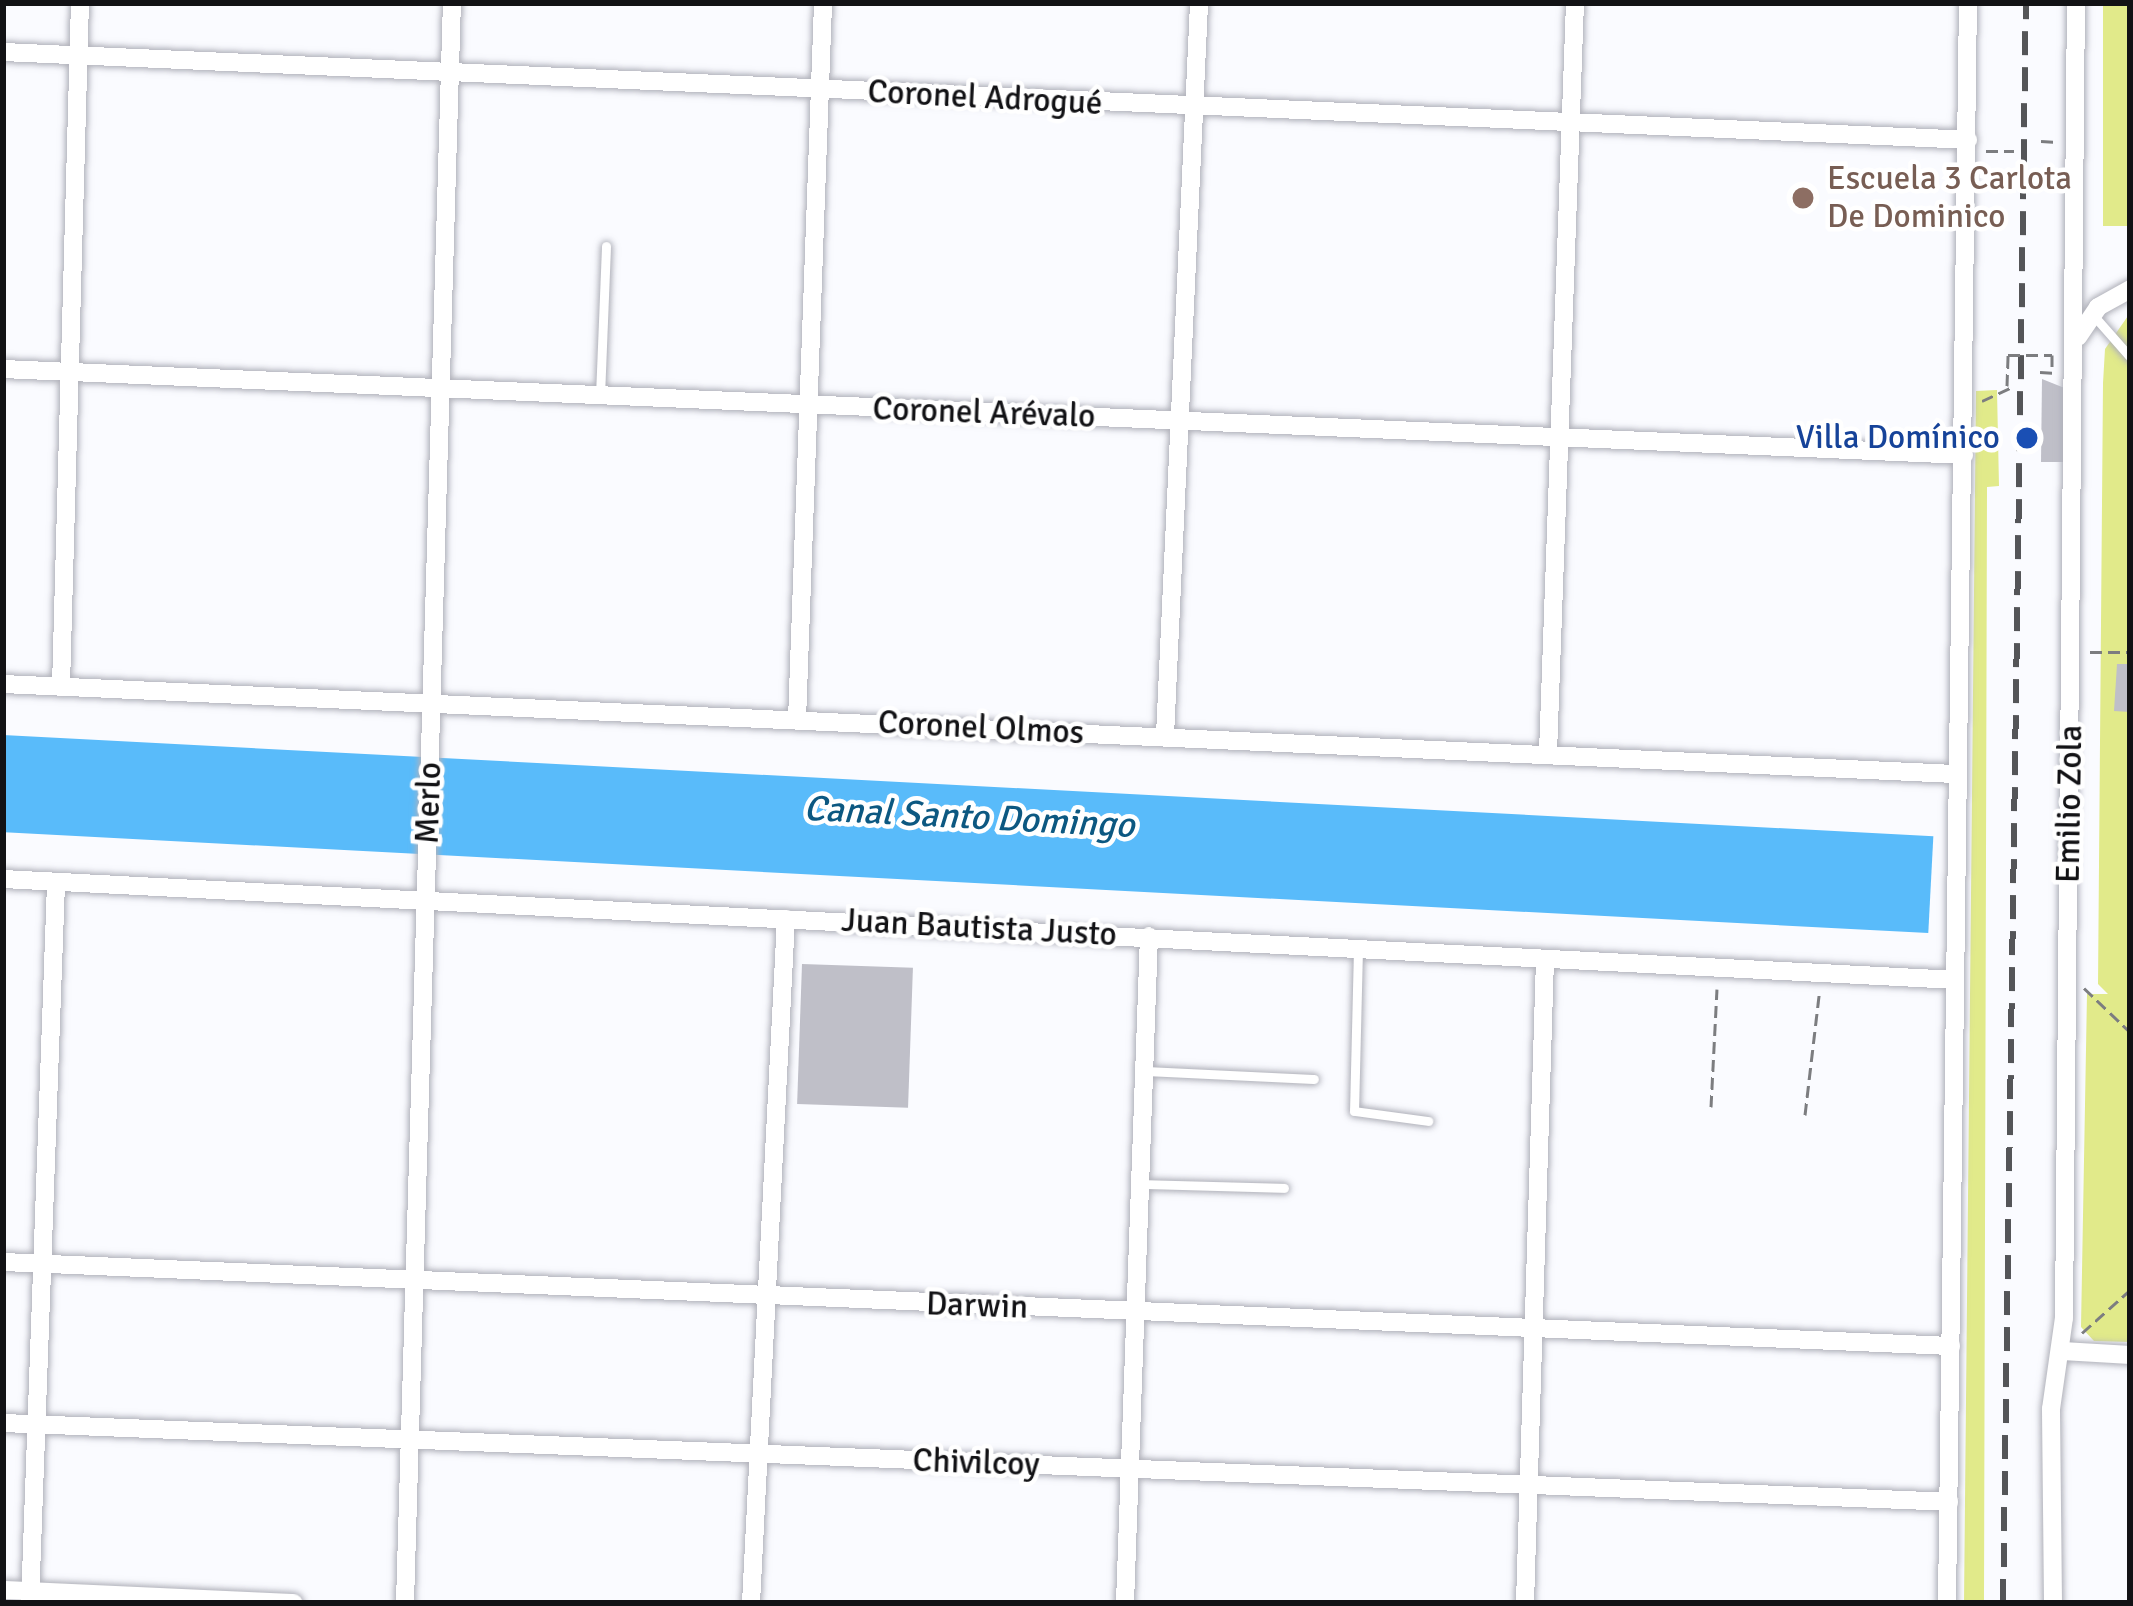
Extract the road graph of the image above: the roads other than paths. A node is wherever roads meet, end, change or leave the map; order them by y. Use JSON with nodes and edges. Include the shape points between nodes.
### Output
{"nodes":[{"id":1,"x":80,"y":3,"type":"edge"},
{"id":2,"x":452,"y":3,"type":"edge"},
{"id":3,"x":824,"y":3,"type":"edge"},
{"id":4,"x":1199,"y":3,"type":"edge"},
{"id":5,"x":1575,"y":3,"type":"edge"},
{"id":6,"x":1968,"y":3,"type":"edge"},
{"id":7,"x":2076,"y":3,"type":"edge"},
{"id":8,"x":3,"y":52,"type":"edge"},
{"id":9,"x":79,"y":54,"type":"junction"},
{"id":10,"x":449,"y":74,"type":"junction"},
{"id":11,"x":820,"y":90,"type":"junction"},
{"id":12,"x":1192,"y":108,"type":"junction"},
{"id":13,"x":1573,"y":124,"type":"junction"},
{"id":14,"x":1968,"y":146,"type":"junction"},
{"id":15,"x":606,"y":246,"type":"dead end"},
{"id":16,"x":2130,"y":289,"type":"edge"},
{"id":17,"x":2092,"y":313,"type":"junction"},
{"id":18,"x":2077,"y":338,"type":"junction"},
{"id":19,"x":2130,"y":357,"type":"edge"},
{"id":20,"x":3,"y":369,"type":"edge"},
{"id":21,"x":68,"y":372,"type":"junction"},
{"id":22,"x":440,"y":388,"type":"junction"},
{"id":23,"x":599,"y":396,"type":"junction"},
{"id":24,"x":803,"y":406,"type":"junction"},
{"id":25,"x":1175,"y":421,"type":"junction"},
{"id":26,"x":1559,"y":442,"type":"junction"},
{"id":27,"x":1964,"y":455,"type":"junction"},
{"id":28,"x":3,"y":684,"type":"edge"},
{"id":29,"x":61,"y":686,"type":"junction"},
{"id":30,"x":431,"y":705,"type":"junction"},
{"id":31,"x":796,"y":720,"type":"junction"},
{"id":32,"x":1165,"y":736,"type":"junction"},
{"id":33,"x":1548,"y":753,"type":"junction"},
{"id":34,"x":1958,"y":774,"type":"junction"},
{"id":35,"x":3,"y":879,"type":"edge"},
{"id":36,"x":56,"y":882,"type":"junction"},
{"id":37,"x":426,"y":901,"type":"junction"},
{"id":38,"x":787,"y":920,"type":"junction"},
{"id":39,"x":1149,"y":936,"type":"junction"},
{"id":40,"x":1358,"y":949,"type":"junction"},
{"id":41,"x":1545,"y":960,"type":"junction"},
{"id":42,"x":1954,"y":980,"type":"junction"},
{"id":43,"x":1145,"y":1071,"type":"junction"},
{"id":44,"x":1314,"y":1079,"type":"dead end"},
{"id":45,"x":1428,"y":1121,"type":"dead end"},
{"id":46,"x":1142,"y":1184,"type":"junction"},
{"id":47,"x":1284,"y":1188,"type":"dead end"},
{"id":48,"x":3,"y":1262,"type":"edge"},
{"id":49,"x":40,"y":1265,"type":"junction"},
{"id":50,"x":414,"y":1279,"type":"junction"},
{"id":51,"x":767,"y":1299,"type":"junction"},
{"id":52,"x":1136,"y":1311,"type":"junction"},
{"id":53,"x":1531,"y":1326,"type":"junction"},
{"id":54,"x":1951,"y":1346,"type":"junction"},
{"id":55,"x":2062,"y":1351,"type":"junction"},
{"id":56,"x":2130,"y":1355,"type":"edge"},
{"id":57,"x":3,"y":1423,"type":"edge"},
{"id":58,"x":34,"y":1424,"type":"junction"},
{"id":59,"x":410,"y":1439,"type":"junction"},
{"id":60,"x":759,"y":1454,"type":"junction"},
{"id":61,"x":1130,"y":1469,"type":"junction"},
{"id":62,"x":1528,"y":1486,"type":"junction"},
{"id":63,"x":1949,"y":1502,"type":"junction"},
{"id":64,"x":3,"y":1590,"type":"edge"},
{"id":65,"x":30,"y":1597,"type":"edge"},
{"id":66,"x":294,"y":1603,"type":"edge"},
{"id":67,"x":404,"y":1603,"type":"edge"},
{"id":68,"x":751,"y":1603,"type":"edge"},
{"id":69,"x":1124,"y":1603,"type":"edge"},
{"id":70,"x":1525,"y":1603,"type":"edge"},
{"id":71,"x":1947,"y":1603,"type":"edge"},
{"id":72,"x":2053,"y":1603,"type":"edge"}],
"edges":[{"from":1,"to":9,"type":"street"},
{"from":2,"to":10,"type":"street","name":"Merlo"},
{"from":3,"to":11,"type":"street"},
{"from":4,"to":12,"type":"street"},
{"from":5,"to":13,"type":"street"},
{"from":6,"to":14,"type":"street"},
{"from":7,"to":18,"type":"street","name":"Emilio Zola"},
{"from":8,"to":9,"type":"street","name":"Coronel Adrogué"},
{"from":9,"to":10,"type":"street","name":"Coronel Adrogué"},
{"from":9,"to":21,"type":"street"},
{"from":10,"to":11,"type":"street","name":"Coronel Adrogué"},
{"from":10,"to":22,"type":"street","name":"Merlo"},
{"from":11,"to":12,"type":"street","name":"Coronel Adrogué"},
{"from":11,"to":24,"type":"street"},
{"from":12,"to":13,"type":"street","name":"Coronel Adrogué"},
{"from":12,"to":25,"type":"street"},
{"from":13,"to":14,"type":"street","name":"Coronel Adrogué"},
{"from":13,"to":26,"type":"street"},
{"from":14,"to":27,"type":"street"},
{"from":15,"to":23,"type":"lane"},
{"from":16,"to":17,"type":"street"},
{"from":17,"to":18,"type":"street"},
{"from":17,"to":19,"type":"lane"},
{"from":18,"to":55,"type":"street","name":"Emilio Zola"},
{"from":20,"to":21,"type":"street","name":"Coronel Arévalo"},
{"from":21,"to":22,"type":"street","name":"Coronel Arévalo"},
{"from":21,"to":29,"type":"street"},
{"from":22,"to":23,"type":"street","name":"Coronel Arévalo"},
{"from":22,"to":30,"type":"street","name":"Merlo"},
{"from":23,"to":24,"type":"street","name":"Coronel Arévalo"},
{"from":24,"to":25,"type":"street","name":"Coronel Arévalo"},
{"from":24,"to":31,"type":"street"},
{"from":25,"to":26,"type":"street","name":"Coronel Arévalo"},
{"from":25,"to":32,"type":"street"},
{"from":26,"to":27,"type":"street","name":"Coronel Arévalo"},
{"from":26,"to":33,"type":"street"},
{"from":27,"to":34,"type":"street"},
{"from":28,"to":29,"type":"street","name":"Coronel Olmos"},
{"from":29,"to":30,"type":"street","name":"Coronel Olmos"},
{"from":30,"to":31,"type":"street","name":"Coronel Olmos"},
{"from":30,"to":37,"type":"street","name":"Merlo"},
{"from":31,"to":32,"type":"street","name":"Coronel Olmos"},
{"from":32,"to":33,"type":"street","name":"Coronel Olmos"},
{"from":33,"to":34,"type":"street","name":"Coronel Olmos"},
{"from":34,"to":42,"type":"street"},
{"from":35,"to":36,"type":"street","name":"Juan Bautista Justo"},
{"from":36,"to":37,"type":"street","name":"Juan Bautista Justo"},
{"from":36,"to":49,"type":"street"},
{"from":37,"to":38,"type":"street","name":"Juan Bautista Justo"},
{"from":37,"to":50,"type":"street","name":"Merlo"},
{"from":38,"to":39,"type":"street","name":"Juan Bautista Justo"},
{"from":38,"to":51,"type":"street"},
{"from":39,"to":40,"type":"street","name":"Juan Bautista Justo"},
{"from":39,"to":43,"type":"street"},
{"from":40,"to":41,"type":"street","name":"Juan Bautista Justo"},
{"from":40,"to":45,"type":"lane","via":[[1354,1111]]},
{"from":41,"to":42,"type":"street","name":"Juan Bautista Justo"},
{"from":41,"to":53,"type":"street"},
{"from":42,"to":54,"type":"street"},
{"from":43,"to":44,"type":"lane"},
{"from":43,"to":46,"type":"street"},
{"from":46,"to":47,"type":"lane"},
{"from":46,"to":52,"type":"street"},
{"from":48,"to":49,"type":"street","name":"Darwin"},
{"from":49,"to":50,"type":"street","name":"Darwin"},
{"from":49,"to":58,"type":"street"},
{"from":50,"to":51,"type":"street","name":"Darwin"},
{"from":50,"to":59,"type":"street","name":"Merlo"},
{"from":51,"to":52,"type":"street","name":"Darwin"},
{"from":51,"to":60,"type":"street"},
{"from":52,"to":53,"type":"street","name":"Darwin"},
{"from":52,"to":61,"type":"street"},
{"from":53,"to":54,"type":"street","name":"Darwin"},
{"from":53,"to":62,"type":"street"},
{"from":54,"to":63,"type":"street"},
{"from":55,"to":56,"type":"street"},
{"from":55,"to":72,"type":"street","name":"Emilio Zola","via":[[2051,1409]]},
{"from":57,"to":58,"type":"street","name":"Chivilcoy"},
{"from":58,"to":59,"type":"street","name":"Chivilcoy"},
{"from":58,"to":65,"type":"street"},
{"from":59,"to":60,"type":"street","name":"Chivilcoy"},
{"from":59,"to":67,"type":"street","name":"Merlo"},
{"from":60,"to":61,"type":"street","name":"Chivilcoy"},
{"from":60,"to":68,"type":"street"},
{"from":61,"to":62,"type":"street","name":"Chivilcoy"},
{"from":61,"to":69,"type":"street"},
{"from":62,"to":63,"type":"street","name":"Chivilcoy"},
{"from":62,"to":70,"type":"street"},
{"from":63,"to":71,"type":"street"},
{"from":64,"to":65,"type":"street"},
{"from":65,"to":66,"type":"street"}]}
